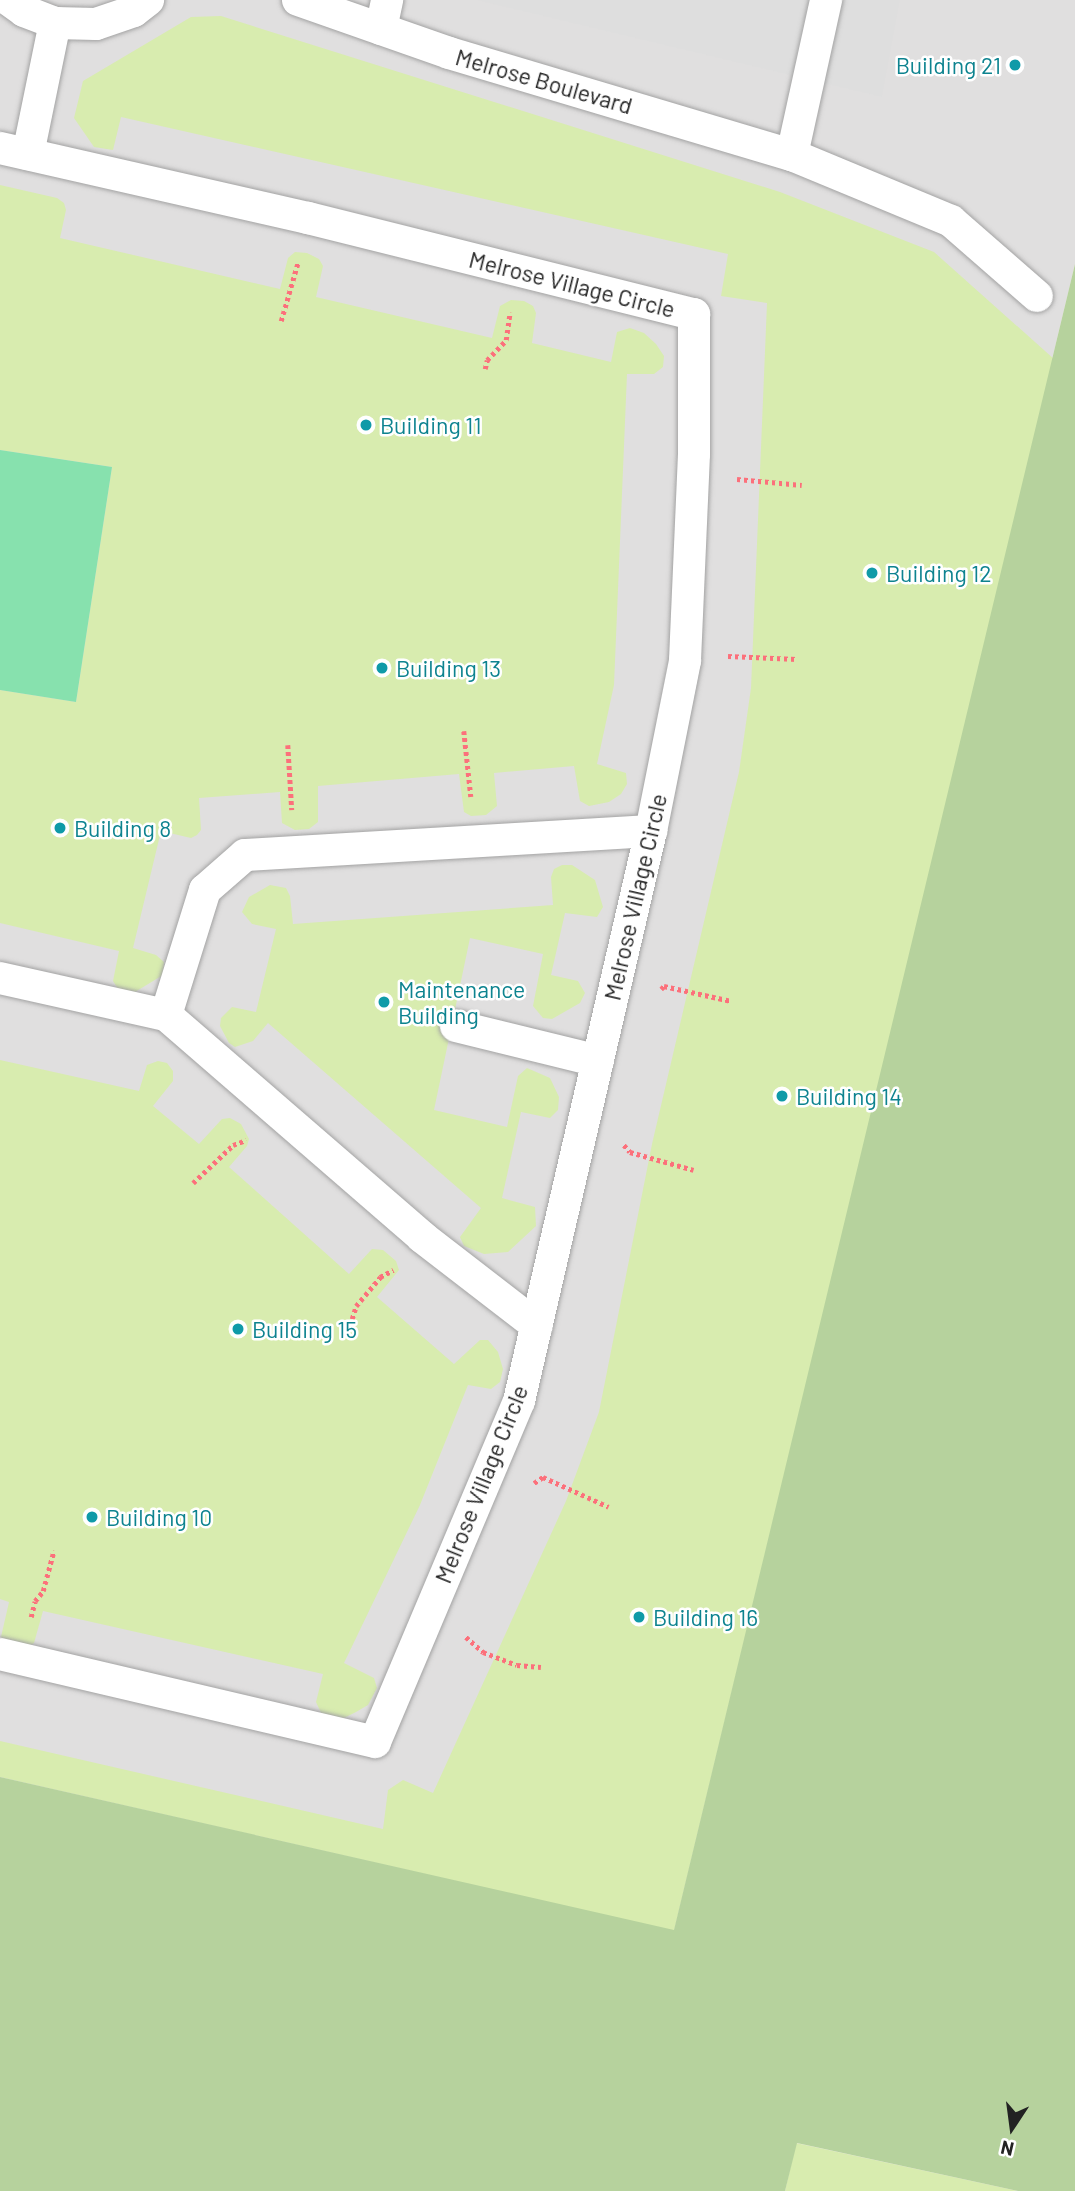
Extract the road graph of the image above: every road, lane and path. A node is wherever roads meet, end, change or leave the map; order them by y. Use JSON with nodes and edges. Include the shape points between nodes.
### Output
{"nodes":[{"id":1,"x":9,"y":0,"type":"edge"},
{"id":2,"x":148,"y":0,"type":"edge"},
{"id":3,"x":298,"y":0,"type":"edge"},
{"id":4,"x":826,"y":0,"type":"edge"},
{"id":5,"x":384,"y":15,"type":"edge"},
{"id":6,"x":55,"y":23,"type":"junction"},
{"id":7,"x":14,"y":151,"type":"edge"},
{"id":8,"x":792,"y":155,"type":"junction"},
{"id":9,"x":308,"y":218,"type":"junction"},
{"id":10,"x":519,"y":271,"type":"junction"},
{"id":11,"x":1037,"y":296,"type":"dead end"},
{"id":12,"x":281,"y":321,"type":"dead end"},
{"id":13,"x":485,"y":369,"type":"dead end"},
{"id":14,"x":694,"y":454,"type":"junction"},
{"id":15,"x":802,"y":485,"type":"dead end"},
{"id":16,"x":686,"y":639,"type":"junction"},
{"id":17,"x":797,"y":659,"type":"dead end"},
{"id":18,"x":464,"y":731,"type":"dead end"},
{"id":19,"x":288,"y":745,"type":"dead end"},
{"id":20,"x":651,"y":831,"type":"junction"},
{"id":21,"x":467,"y":842,"type":"junction"},
{"id":22,"x":287,"y":853,"type":"junction"},
{"id":23,"x":0,"y":978,"type":"edge"},
{"id":24,"x":615,"y":985,"type":"junction"},
{"id":25,"x":731,"y":1001,"type":"dead end"},
{"id":26,"x":166,"y":1015,"type":"junction"},
{"id":27,"x":456,"y":1026,"type":"dead end"},
{"id":28,"x":598,"y":1061,"type":"junction"},
{"id":29,"x":274,"y":1109,"type":"junction"},
{"id":30,"x":582,"y":1129,"type":"junction"},
{"id":31,"x":694,"y":1170,"type":"dead end"},
{"id":32,"x":193,"y":1183,"type":"dead end"},
{"id":33,"x":422,"y":1237,"type":"junction"},
{"id":34,"x":352,"y":1319,"type":"dead end"},
{"id":35,"x":537,"y":1326,"type":"junction"},
{"id":36,"x":493,"y":1464,"type":"junction"},
{"id":37,"x":609,"y":1507,"type":"dead end"},
{"id":38,"x":54,"y":1550,"type":"dead end"},
{"id":39,"x":427,"y":1617,"type":"junction"},
{"id":40,"x":10,"y":1657,"type":"edge"},
{"id":41,"x":541,"y":1667,"type":"dead end"}],
"edges":[{"from":1,"to":6,"type":"lane"},
{"from":2,"to":6,"type":"lane","via":[[134,11],[96,24]]},
{"from":3,"to":5,"type":"lane","name":"Melrose Boulevard"},
{"from":4,"to":8,"type":"lane"},
{"from":5,"to":8,"type":"lane","name":"Melrose Boulevard","via":[[449,53]]},
{"from":6,"to":7,"type":"lane","name":"Melrose Village Circle"},
{"from":7,"to":9,"type":"lane","name":"Melrose Village Circle"},
{"from":8,"to":11,"type":"lane","name":"Melrose Boulevard","via":[[951,220]]},
{"from":9,"to":10,"type":"lane","name":"Melrose Village Circle"},
{"from":9,"to":12,"type":"path"},
{"from":10,"to":13,"type":"path","via":[[506,340],[487,360]]},
{"from":10,"to":14,"type":"lane","name":"Melrose Village Circle","via":[[694,314]]},
{"from":14,"to":15,"type":"path","via":[[718,459],[726,478]]},
{"from":14,"to":16,"type":"lane","name":"Melrose Village Circle"},
{"from":16,"to":17,"type":"path","via":[[714,640],[720,656]]},
{"from":16,"to":20,"type":"lane","name":"Melrose Village Circle"},
{"from":18,"to":21,"type":"path","via":[[472,798]]},
{"from":19,"to":22,"type":"path","via":[[293,813],[284,829]]},
{"from":20,"to":21,"type":"lane"},
{"from":20,"to":24,"type":"lane","name":"Melrose Village Circle"},
{"from":21,"to":22,"type":"lane"},
{"from":22,"to":26,"type":"lane","via":[[245,855],[205,890]]},
{"from":23,"to":26,"type":"lane"},
{"from":24,"to":25,"type":"path","via":[[655,994],[664,986]]},
{"from":24,"to":28,"type":"lane","name":"Melrose Village Circle"},
{"from":26,"to":29,"type":"lane"},
{"from":27,"to":28,"type":"lane"},
{"from":28,"to":30,"type":"lane","name":"Melrose Village Circle"},
{"from":29,"to":32,"type":"path","via":[[245,1141],[233,1145]]},
{"from":29,"to":33,"type":"lane"},
{"from":30,"to":31,"type":"path","via":[[621,1139],[629,1152]]},
{"from":30,"to":35,"type":"lane","name":"Melrose Village Circle"},
{"from":33,"to":34,"type":"path","via":[[380,1277],[356,1306]]},
{"from":33,"to":35,"type":"lane"},
{"from":35,"to":36,"type":"lane","name":"Melrose Village Circle","via":[[519,1401]]},
{"from":36,"to":37,"type":"path","via":[[533,1483],[543,1478]]},
{"from":36,"to":39,"type":"lane","name":"Melrose Village Circle"},
{"from":38,"to":40,"type":"path","via":[[43,1591]]},
{"from":39,"to":40,"type":"lane","name":"Melrose Village Circle","via":[[374,1742]]},
{"from":39,"to":41,"type":"path","via":[[468,1638],[482,1652],[517,1665]]}]}
